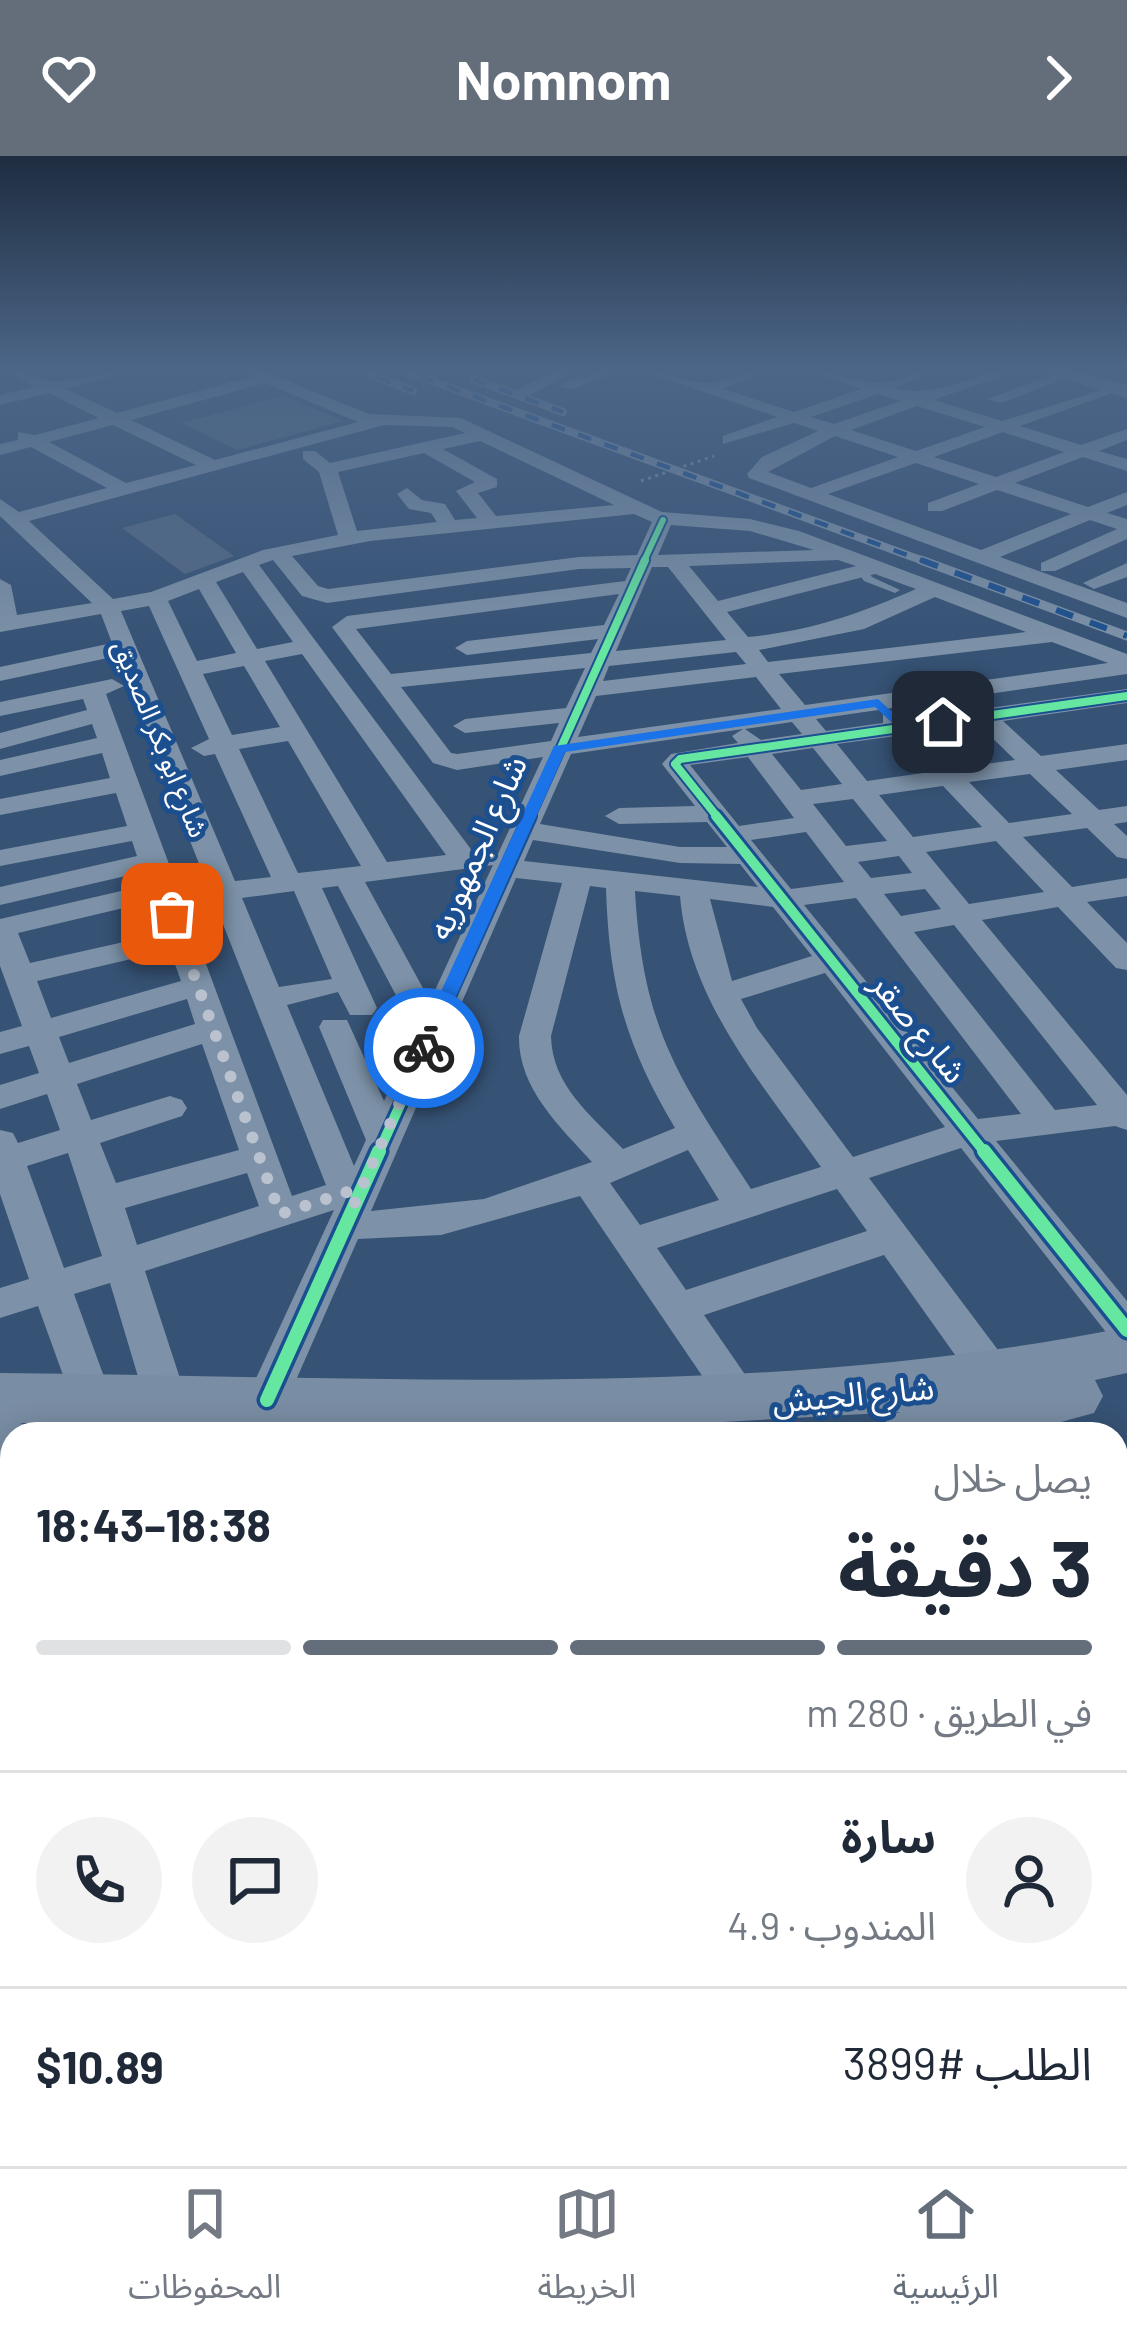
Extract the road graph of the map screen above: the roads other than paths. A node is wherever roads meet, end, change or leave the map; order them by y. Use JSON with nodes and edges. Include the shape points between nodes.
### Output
{"nodes":[{"id":1,"x":45,"y":461,"type":"edge"},
{"id":2,"x":71,"y":461,"type":"edge"},
{"id":3,"x":202,"y":461,"type":"edge"},
{"id":4,"x":232,"y":461,"type":"edge"},
{"id":5,"x":311,"y":461,"type":"edge"},
{"id":6,"x":379,"y":461,"type":"edge"},
{"id":7,"x":451,"y":461,"type":"edge"},
{"id":8,"x":537,"y":461,"type":"edge"},
{"id":9,"x":771,"y":461,"type":"edge"},
{"id":10,"x":853,"y":461,"type":"edge"},
{"id":11,"x":904,"y":461,"type":"edge"},
{"id":12,"x":931,"y":461,"type":"edge"},
{"id":13,"x":1025,"y":461,"type":"edge"},
{"id":14,"x":1056,"y":461,"type":"edge"},
{"id":15,"x":41,"y":462,"type":"dead end"},
{"id":16,"x":213,"y":466,"type":"junction"},
{"id":17,"x":1042,"y":466,"type":"junction"},
{"id":18,"x":880,"y":470,"type":"junction"},
{"id":19,"x":330,"y":475,"type":"junction"},
{"id":20,"x":998,"y":483,"type":"junction"},
{"id":21,"x":124,"y":490,"type":"junction"},
{"id":22,"x":808,"y":495,"type":"junction"},
{"id":23,"x":961,"y":497,"type":"junction"},
{"id":24,"x":1127,"y":498,"type":"edge"},
{"id":25,"x":934,"y":507,"type":"dead end"},
{"id":26,"x":7,"y":512,"type":"edge"},
{"id":27,"x":649,"y":514,"type":"junction"},
{"id":28,"x":1090,"y":514,"type":"junction"},
{"id":29,"x":448,"y":525,"type":"junction"},
{"id":30,"x":423,"y":528,"type":"junction"},
{"id":31,"x":1127,"y":529,"type":"edge"},
{"id":32,"x":349,"y":539,"type":"junction"},
{"id":33,"x":499,"y":541,"type":"junction"},
{"id":34,"x":278,"y":553,"type":"junction"},
{"id":35,"x":441,"y":555,"type":"dead end"},
{"id":36,"x":990,"y":555,"type":"junction"},
{"id":37,"x":416,"y":558,"type":"dead end"},
{"id":38,"x":246,"y":562,"type":"junction"},
{"id":39,"x":862,"y":564,"type":"junction"},
{"id":40,"x":1048,"y":567,"type":"junction"},
{"id":41,"x":1127,"y":569,"type":"edge"},
{"id":42,"x":205,"y":581,"type":"junction"},
{"id":43,"x":436,"y":581,"type":"junction"},
{"id":44,"x":1094,"y":583,"type":"junction"},
{"id":45,"x":0,"y":585,"type":"edge"},
{"id":46,"x":934,"y":589,"type":"junction"},
{"id":47,"x":1125,"y":596,"type":"edge"},
{"id":48,"x":155,"y":598,"type":"junction"},
{"id":49,"x":891,"y":604,"type":"junction"},
{"id":50,"x":109,"y":607,"type":"junction"},
{"id":51,"x":713,"y":609,"type":"junction"},
{"id":52,"x":527,"y":615,"type":"junction"},
{"id":53,"x":847,"y":616,"type":"junction"},
{"id":54,"x":8,"y":624,"type":"edge"},
{"id":55,"x":615,"y":633,"type":"junction"},
{"id":56,"x":1055,"y":635,"type":"junction"},
{"id":57,"x":813,"y":636,"type":"junction"},
{"id":58,"x":740,"y":641,"type":"junction"},
{"id":59,"x":995,"y":642,"type":"junction"},
{"id":60,"x":355,"y":643,"type":"junction"},
{"id":61,"x":306,"y":646,"type":"junction"},
{"id":62,"x":125,"y":647,"type":"junction"},
{"id":63,"x":916,"y":651,"type":"junction"},
{"id":64,"x":880,"y":655,"type":"junction"},
{"id":65,"x":250,"y":658,"type":"junction"},
{"id":66,"x":837,"y":661,"type":"junction"},
{"id":67,"x":550,"y":664,"type":"junction"},
{"id":68,"x":1127,"y":665,"type":"edge"},
{"id":69,"x":34,"y":667,"type":"junction"},
{"id":70,"x":762,"y":669,"type":"junction"},
{"id":71,"x":188,"y":670,"type":"junction"},
{"id":72,"x":0,"y":674,"type":"edge"},
{"id":73,"x":1045,"y":679,"type":"junction"},
{"id":74,"x":139,"y":680,"type":"junction"},
{"id":75,"x":392,"y":692,"type":"junction"},
{"id":76,"x":958,"y":692,"type":"junction"},
{"id":77,"x":1127,"y":696,"type":"edge"},
{"id":78,"x":308,"y":697,"type":"junction"},
{"id":79,"x":47,"y":699,"type":"junction"},
{"id":80,"x":878,"y":703,"type":"junction"},
{"id":81,"x":0,"y":709,"type":"edge"},
{"id":82,"x":799,"y":714,"type":"junction"},
{"id":83,"x":101,"y":716,"type":"junction"},
{"id":84,"x":984,"y":716,"type":"junction"},
{"id":85,"x":735,"y":723,"type":"junction"},
{"id":86,"x":58,"y":725,"type":"junction"},
{"id":87,"x":465,"y":726,"type":"dead end"},
{"id":88,"x":902,"y":728,"type":"junction"},
{"id":89,"x":295,"y":732,"type":"junction"},
{"id":90,"x":1106,"y":732,"type":"edge"},
{"id":91,"x":820,"y":740,"type":"junction"},
{"id":92,"x":0,"y":741,"type":"edge"},
{"id":93,"x":223,"y":745,"type":"junction"},
{"id":94,"x":559,"y":748,"type":"junction"},
{"id":95,"x":755,"y":749,"type":"junction"},
{"id":96,"x":169,"y":754,"type":"junction"},
{"id":97,"x":1036,"y":765,"type":"junction"},
{"id":98,"x":0,"y":768,"type":"edge"},
{"id":99,"x":950,"y":777,"type":"junction"},
{"id":100,"x":125,"y":782,"type":"junction"},
{"id":101,"x":861,"y":790,"type":"junction"},
{"id":102,"x":0,"y":807,"type":"edge"},
{"id":103,"x":804,"y":811,"type":"junction"},
{"id":104,"x":1127,"y":814,"type":"edge"},
{"id":105,"x":619,"y":816,"type":"dead end"},
{"id":106,"x":1093,"y":819,"type":"junction"},
{"id":107,"x":142,"y":831,"type":"junction"},
{"id":108,"x":1003,"y":832,"type":"junction"},
{"id":109,"x":732,"y":835,"type":"junction"},
{"id":110,"x":906,"y":847,"type":"junction"},
{"id":111,"x":514,"y":851,"type":"junction"},
{"id":112,"x":1127,"y":851,"type":"edge"},
{"id":113,"x":839,"y":856,"type":"junction"},
{"id":114,"x":0,"y":858,"type":"edge"},
{"id":115,"x":465,"y":861,"type":"junction"},
{"id":116,"x":362,"y":873,"type":"junction"},
{"id":117,"x":158,"y":876,"type":"junction"},
{"id":118,"x":578,"y":877,"type":"junction"},
{"id":119,"x":933,"y":879,"type":"junction"},
{"id":120,"x":296,"y":881,"type":"junction"},
{"id":121,"x":620,"y":882,"type":"junction"},
{"id":122,"x":1127,"y":887,"type":"edge"},
{"id":123,"x":864,"y":889,"type":"junction"},
{"id":124,"x":224,"y":890,"type":"junction"},
{"id":125,"x":694,"y":891,"type":"junction"},
{"id":126,"x":0,"y":896,"type":"edge"},
{"id":127,"x":1065,"y":897,"type":"junction"},
{"id":128,"x":783,"y":899,"type":"junction"},
{"id":129,"x":962,"y":914,"type":"junction"},
{"id":130,"x":893,"y":926,"type":"junction"},
{"id":131,"x":0,"y":928,"type":"edge"},
{"id":132,"x":181,"y":938,"type":"junction"},
{"id":133,"x":832,"y":960,"type":"junction"},
{"id":134,"x":1127,"y":961,"type":"edge"},
{"id":135,"x":19,"y":975,"type":"junction"},
{"id":136,"x":198,"y":986,"type":"junction"},
{"id":137,"x":326,"y":987,"type":"dead end"},
{"id":138,"x":721,"y":995,"type":"junction"},
{"id":139,"x":270,"y":999,"type":"junction"},
{"id":140,"x":214,"y":1029,"type":"junction"},
{"id":141,"x":40,"y":1032,"type":"junction"},
{"id":142,"x":430,"y":1032,"type":"junction"},
{"id":143,"x":0,"y":1043,"type":"edge"},
{"id":144,"x":58,"y":1078,"type":"junction"},
{"id":145,"x":0,"y":1096,"type":"edge"},
{"id":146,"x":170,"y":1108,"type":"dead end"},
{"id":147,"x":1126,"y":1114,"type":"edge"},
{"id":148,"x":1046,"y":1122,"type":"junction"},
{"id":149,"x":698,"y":1132,"type":"junction"},
{"id":150,"x":970,"y":1132,"type":"junction"},
{"id":151,"x":80,"y":1137,"type":"junction"},
{"id":152,"x":385,"y":1142,"type":"junction"},
{"id":153,"x":2,"y":1155,"type":"edge"},
{"id":154,"x":260,"y":1157,"type":"junction"},
{"id":155,"x":602,"y":1172,"type":"junction"},
{"id":156,"x":846,"y":1172,"type":"junction"},
{"id":157,"x":104,"y":1201,"type":"junction"},
{"id":158,"x":742,"y":1206,"type":"junction"},
{"id":159,"x":348,"y":1208,"type":"junction"},
{"id":160,"x":280,"y":1214,"type":"junction"},
{"id":161,"x":893,"y":1237,"type":"junction"},
{"id":162,"x":632,"y":1242,"type":"junction"},
{"id":163,"x":17,"y":1244,"type":"edge"},
{"id":164,"x":122,"y":1264,"type":"junction"},
{"id":165,"x":51,"y":1287,"type":"junction"},
{"id":166,"x":0,"y":1304,"type":"edge"},
{"id":167,"x":677,"y":1308,"type":"junction"},
{"id":168,"x":1127,"y":1330,"type":"edge"},
{"id":169,"x":1127,"y":1350,"type":"edge"},
{"id":170,"x":995,"y":1378,"type":"junction"},
{"id":171,"x":1127,"y":1383,"type":"edge"},
{"id":172,"x":0,"y":1398,"type":"edge"},
{"id":173,"x":92,"y":1399,"type":"junction"},
{"id":174,"x":166,"y":1400,"type":"junction"},
{"id":175,"x":266,"y":1400,"type":"junction"},
{"id":176,"x":743,"y":1402,"type":"junction"},
{"id":177,"x":961,"y":1422,"type":"edge"}],
"edges":[{"from":1,"to":15,"type":"street"},
{"from":2,"to":21,"type":"street"},
{"from":3,"to":16,"type":"street"},
{"from":4,"to":16,"type":"street"},
{"from":5,"to":19,"type":"street"},
{"from":6,"to":19,"type":"street"},
{"from":7,"to":33,"type":"street","via":[[490,483],[466,491]]},
{"from":8,"to":27,"type":"street"},
{"from":9,"to":22,"type":"street","via":[[755,470]]},
{"from":10,"to":18,"type":"street"},
{"from":11,"to":18,"type":"street"},
{"from":12,"to":20,"type":"street"},
{"from":13,"to":17,"type":"street"},
{"from":14,"to":17,"type":"street"},
{"from":16,"to":21,"type":"street"},
{"from":17,"to":20,"type":"street"},
{"from":18,"to":22,"type":"street"},
{"from":18,"to":23,"type":"street"},
{"from":19,"to":29,"type":"street","via":[[401,485],[416,505],[438,508]]},
{"from":19,"to":32,"type":"street"},
{"from":20,"to":23,"type":"street"},
{"from":20,"to":28,"type":"street"},
{"from":21,"to":26,"type":"street"},
{"from":22,"to":36,"type":"street"},
{"from":23,"to":25,"type":"street"},
{"from":24,"to":28,"type":"street"},
{"from":26,"to":50,"type":"street","name":"شارع ابو بكر الصديق"},
{"from":27,"to":33,"type":"street"},
{"from":27,"to":39,"type":"street","via":[[765,528]]},
{"from":27,"to":55,"type":"street","name":"شارع الجمهوريه"},
{"from":28,"to":31,"type":"street"},
{"from":28,"to":36,"type":"street"},
{"from":29,"to":30,"type":"street"},
{"from":29,"to":33,"type":"street"},
{"from":30,"to":32,"type":"street"},
{"from":30,"to":35,"type":"street"},
{"from":31,"to":40,"type":"street"},
{"from":32,"to":34,"type":"street"},
{"from":33,"to":43,"type":"street"},
{"from":33,"to":52,"type":"street"},
{"from":33,"to":55,"type":"street"},
{"from":34,"to":38,"type":"street"},
{"from":34,"to":43,"type":"street","via":[[320,596]]},
{"from":36,"to":40,"type":"street"},
{"from":36,"to":47,"type":"street"},
{"from":37,"to":43,"type":"street"},
{"from":38,"to":42,"type":"street"},
{"from":38,"to":61,"type":"street"},
{"from":39,"to":46,"type":"street"},
{"from":39,"to":49,"type":"lane"},
{"from":39,"to":51,"type":"street"},
{"from":39,"to":55,"type":"street"},
{"from":40,"to":44,"type":"street"},
{"from":41,"to":44,"type":"street"},
{"from":42,"to":48,"type":"street"},
{"from":42,"to":65,"type":"street"},
{"from":44,"to":47,"type":"street"},
{"from":45,"to":54,"type":"street"},
{"from":46,"to":49,"type":"street"},
{"from":46,"to":56,"type":"street"},
{"from":48,"to":50,"type":"street"},
{"from":48,"to":71,"type":"street"},
{"from":49,"to":53,"type":"street"},
{"from":49,"to":59,"type":"street"},
{"from":49,"to":63,"type":"street"},
{"from":50,"to":54,"type":"street"},
{"from":50,"to":62,"type":"street","name":"شارع ابو بكر الصديق"},
{"from":51,"to":55,"type":"street"},
{"from":51,"to":58,"type":"street"},
{"from":52,"to":55,"type":"street"},
{"from":52,"to":55,"type":"street"},
{"from":52,"to":60,"type":"street"},
{"from":52,"to":60,"type":"street","via":[[347,622]]},
{"from":52,"to":67,"type":"street"},
{"from":53,"to":57,"type":"street"},
{"from":53,"to":58,"type":"street"},
{"from":53,"to":64,"type":"street"},
{"from":54,"to":69,"type":"street"},
{"from":55,"to":58,"type":"street"},
{"from":55,"to":67,"type":"street"},
{"from":55,"to":70,"type":"street"},
{"from":55,"to":75,"type":"street"},
{"from":55,"to":87,"type":"street"},
{"from":55,"to":94,"type":"street","name":"شارع الجمهوريه"},
{"from":56,"to":59,"type":"street"},
{"from":56,"to":68,"type":"street"},
{"from":57,"to":58,"type":"street"},
{"from":57,"to":66,"type":"street"},
{"from":58,"to":70,"type":"street"},
{"from":59,"to":63,"type":"street"},
{"from":59,"to":73,"type":"street"},
{"from":60,"to":75,"type":"street"},
{"from":61,"to":65,"type":"street"},
{"from":61,"to":78,"type":"street"},
{"from":62,"to":69,"type":"street"},
{"from":62,"to":74,"type":"street","name":"شارع ابو بكر الصديق"},
{"from":63,"to":64,"type":"street"},
{"from":63,"to":76,"type":"street"},
{"from":64,"to":66,"type":"street"},
{"from":65,"to":71,"type":"street"},
{"from":65,"to":78,"type":"street"},
{"from":66,"to":70,"type":"street"},
{"from":66,"to":80,"type":"street"},
{"from":67,"to":75,"type":"street"},
{"from":68,"to":73,"type":"street"},
{"from":69,"to":72,"type":"street"},
{"from":69,"to":79,"type":"street"},
{"from":70,"to":82,"type":"street"},
{"from":71,"to":93,"type":"street"},
{"from":73,"to":76,"type":"street"},
{"from":73,"to":90,"type":"street"},
{"from":74,"to":83,"type":"street"},
{"from":74,"to":96,"type":"street","name":"شارع ابو بكر الصديق"},
{"from":75,"to":94,"type":"street","via":[[442,758]]},
{"from":76,"to":80,"type":"street"},
{"from":76,"to":84,"type":"street"},
{"from":77,"to":90,"type":"street"},
{"from":78,"to":89,"type":"street"},
{"from":78,"to":115,"type":"street"},
{"from":79,"to":81,"type":"street"},
{"from":79,"to":83,"type":"street"},
{"from":79,"to":86,"type":"street"},
{"from":80,"to":82,"type":"street"},
{"from":80,"to":88,"type":"street"},
{"from":82,"to":85,"type":"street"},
{"from":82,"to":91,"type":"street"},
{"from":83,"to":86,"type":"street"},
{"from":83,"to":98,"type":"street"},
{"from":83,"to":100,"type":"street"},
{"from":84,"to":88,"type":"street"},
{"from":84,"to":90,"type":"street"},
{"from":84,"to":97,"type":"street"},
{"from":85,"to":94,"type":"street"},
{"from":85,"to":95,"type":"street"},
{"from":86,"to":92,"type":"street"},
{"from":88,"to":91,"type":"street"},
{"from":88,"to":99,"type":"street"},
{"from":89,"to":93,"type":"street"},
{"from":89,"to":116,"type":"street"},
{"from":90,"to":97,"type":"street"},
{"from":91,"to":95,"type":"street"},
{"from":91,"to":101,"type":"street"},
{"from":93,"to":96,"type":"street"},
{"from":93,"to":120,"type":"street"},
{"from":94,"to":111,"type":"street","name":"شارع الجمهوريه"},
{"from":95,"to":103,"type":"street"},
{"from":95,"to":109,"type":"street","name":"شارع صقر","via":[[675,764]]},
{"from":96,"to":124,"type":"street","name":"شارع ابو بكر الصديق"},
{"from":97,"to":99,"type":"street"},
{"from":97,"to":106,"type":"street"},
{"from":99,"to":101,"type":"street"},
{"from":99,"to":108,"type":"street"},
{"from":100,"to":102,"type":"street"},
{"from":100,"to":107,"type":"street"},
{"from":101,"to":103,"type":"street"},
{"from":101,"to":110,"type":"street"},
{"from":103,"to":109,"type":"street"},
{"from":103,"to":113,"type":"street"},
{"from":104,"to":106,"type":"street"},
{"from":105,"to":109,"type":"street"},
{"from":106,"to":108,"type":"street"},
{"from":106,"to":112,"type":"street"},
{"from":107,"to":114,"type":"street","via":[[65,836]]},
{"from":107,"to":117,"type":"street"},
{"from":108,"to":110,"type":"street"},
{"from":108,"to":127,"type":"street"},
{"from":109,"to":111,"type":"street","via":[[680,855]]},
{"from":109,"to":128,"type":"street","name":"شارع صقر"},
{"from":110,"to":113,"type":"street"},
{"from":110,"to":119,"type":"street"},
{"from":111,"to":115,"type":"street"},
{"from":111,"to":118,"type":"street"},
{"from":111,"to":142,"type":"street","name":"شارع الجمهوريه"},
{"from":113,"to":123,"type":"street"},
{"from":115,"to":116,"type":"street"},
{"from":116,"to":120,"type":"street"},
{"from":116,"to":142,"type":"street"},
{"from":117,"to":126,"type":"street"},
{"from":117,"to":131,"type":"street"},
{"from":117,"to":132,"type":"street"},
{"from":118,"to":121,"type":"street"},
{"from":118,"to":155,"type":"street","via":[[534,1056]]},
{"from":119,"to":123,"type":"street"},
{"from":119,"to":129,"type":"street"},
{"from":120,"to":124,"type":"street"},
{"from":120,"to":152,"type":"street"},
{"from":121,"to":125,"type":"street"},
{"from":121,"to":149,"type":"street","via":[[635,1015]]},
{"from":122,"to":127,"type":"street"},
{"from":123,"to":128,"type":"street"},
{"from":123,"to":130,"type":"street"},
{"from":124,"to":139,"type":"street","name":"شارع ابو بكر الصديق"},
{"from":125,"to":128,"type":"street"},
{"from":125,"to":138,"type":"street","via":[[701,944]]},
{"from":127,"to":129,"type":"street"},
{"from":127,"to":134,"type":"street"},
{"from":128,"to":133,"type":"street","name":"شارع صقر"},
{"from":129,"to":130,"type":"street"},
{"from":129,"to":147,"type":"street"},
{"from":130,"to":148,"type":"street"},
{"from":131,"to":135,"type":"street"},
{"from":132,"to":135,"type":"street"},
{"from":132,"to":136,"type":"street"},
{"from":133,"to":138,"type":"street"},
{"from":133,"to":150,"type":"street","name":"شارع صقر"},
{"from":135,"to":141,"type":"street"},
{"from":136,"to":140,"type":"street"},
{"from":136,"to":141,"type":"street"},
{"from":137,"to":139,"type":"street"},
{"from":138,"to":156,"type":"street"},
{"from":139,"to":159,"type":"street","name":"شارع ابو بكر الصديق"},
{"from":140,"to":144,"type":"street"},
{"from":140,"to":154,"type":"street"},
{"from":141,"to":143,"type":"street"},
{"from":141,"to":144,"type":"street"},
{"from":142,"to":152,"type":"street","name":"شارع الجمهوريه"},
{"from":144,"to":145,"type":"street"},
{"from":144,"to":151,"type":"street"},
{"from":146,"to":151,"type":"street"},
{"from":147,"to":148,"type":"street"},
{"from":148,"to":150,"type":"street"},
{"from":149,"to":155,"type":"street"},
{"from":149,"to":158,"type":"street"},
{"from":150,"to":156,"type":"street"},
{"from":150,"to":168,"type":"street","name":"شارع صقر"},
{"from":151,"to":153,"type":"street"},
{"from":151,"to":157,"type":"street"},
{"from":152,"to":159,"type":"street","name":"شارع الجمهوريه"},
{"from":153,"to":163,"type":"street"},
{"from":154,"to":157,"type":"street"},
{"from":154,"to":160,"type":"street"},
{"from":155,"to":159,"type":"street","via":[[473,1218],[400,1226]]},
{"from":155,"to":162,"type":"street"},
{"from":156,"to":158,"type":"street"},
{"from":156,"to":161,"type":"street"},
{"from":157,"to":164,"type":"street"},
{"from":158,"to":162,"type":"street"},
{"from":159,"to":160,"type":"street"},
{"from":159,"to":175,"type":"street","name":"شارع الجمهوريه"},
{"from":160,"to":164,"type":"street"},
{"from":161,"to":167,"type":"street"},
{"from":161,"to":170,"type":"street"},
{"from":162,"to":167,"type":"street"},
{"from":163,"to":165,"type":"street"},
{"from":164,"to":165,"type":"street"},
{"from":164,"to":174,"type":"street"},
{"from":165,"to":166,"type":"street"},
{"from":165,"to":173,"type":"street"},
{"from":167,"to":176,"type":"street"},
{"from":169,"to":170,"type":"main road","name":"شارع الجيش"},
{"from":170,"to":176,"type":"main road","name":"شارع الجيش"},
{"from":171,"to":177,"type":"main road","name":"شارع الجيش"},
{"from":172,"to":173,"type":"main road","name":"شارع الجيش"},
{"from":173,"to":174,"type":"main road","name":"شارع الجيش"},
{"from":174,"to":175,"type":"main road","name":"شارع الجيش"},
{"from":175,"to":176,"type":"main road","name":"شارع الجيش"}]}
